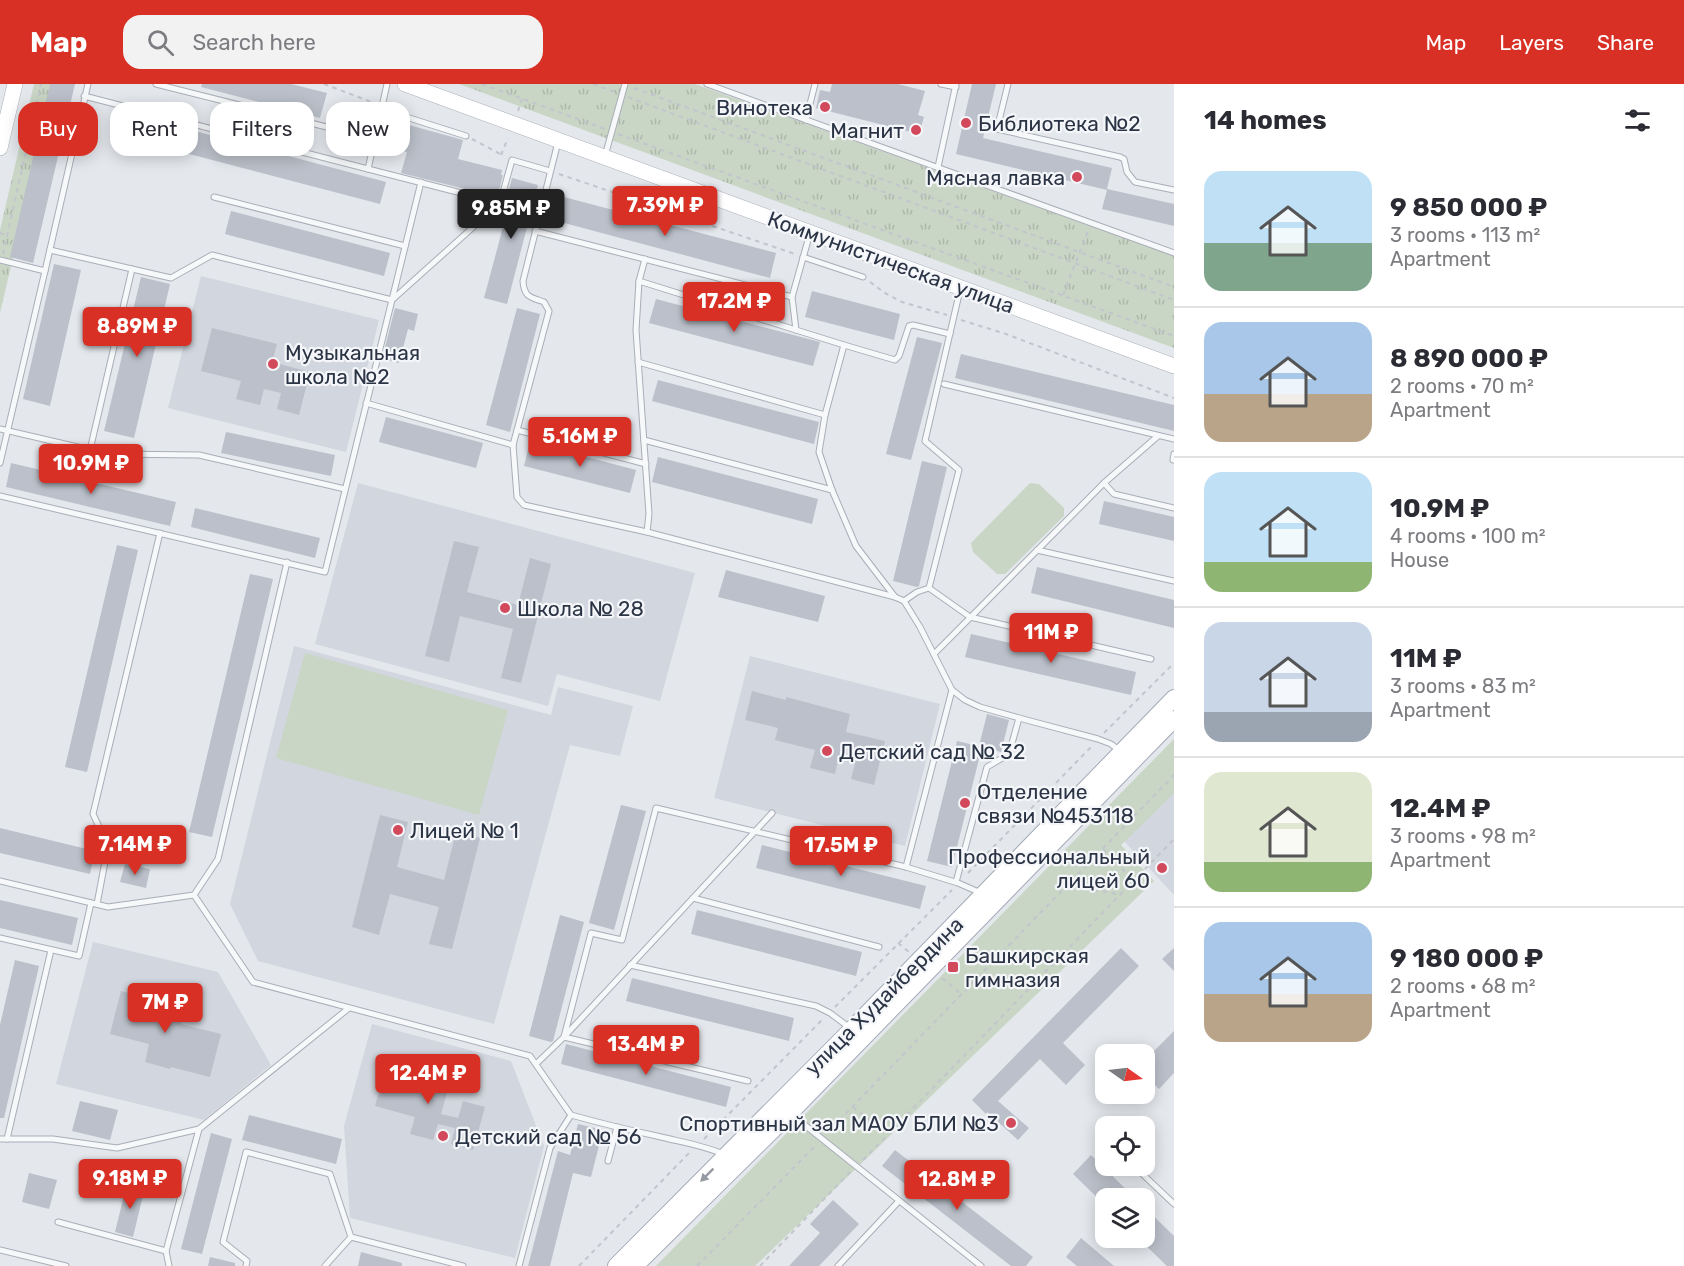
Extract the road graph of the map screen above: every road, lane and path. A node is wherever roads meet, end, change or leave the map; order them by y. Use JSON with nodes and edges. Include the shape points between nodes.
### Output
{"nodes":[{"id":1,"x":15,"y":84,"type":"edge"},
{"id":2,"x":41,"y":84,"type":"edge"},
{"id":3,"x":88,"y":84,"type":"edge"},
{"id":4,"x":156,"y":84,"type":"edge"},
{"id":5,"x":324,"y":84,"type":"edge"},
{"id":6,"x":387,"y":84,"type":"edge"},
{"id":7,"x":405,"y":84,"type":"edge"},
{"id":8,"x":482,"y":84,"type":"edge"},
{"id":9,"x":593,"y":84,"type":"edge"},
{"id":10,"x":625,"y":84,"type":"edge"},
{"id":11,"x":707,"y":84,"type":"edge"},
{"id":12,"x":814,"y":84,"type":"edge"},
{"id":13,"x":941,"y":84,"type":"edge"},
{"id":14,"x":1008,"y":84,"type":"edge"},
{"id":15,"x":956,"y":86,"type":"edge"},
{"id":16,"x":622,"y":95,"type":"junction"},
{"id":17,"x":84,"y":96,"type":"junction"},
{"id":18,"x":522,"y":99,"type":"junction"},
{"id":19,"x":369,"y":102,"type":"edge"},
{"id":20,"x":383,"y":102,"type":"edge"},
{"id":21,"x":518,"y":114,"type":"dead end"},
{"id":22,"x":410,"y":117,"type":"edge"},
{"id":23,"x":806,"y":120,"type":"junction"},
{"id":24,"x":326,"y":127,"type":"edge"},
{"id":25,"x":612,"y":131,"type":"junction"},
{"id":26,"x":466,"y":136,"type":"joint"},
{"id":27,"x":508,"y":138,"type":"dead end"},
{"id":28,"x":558,"y":141,"type":"junction"},
{"id":29,"x":0,"y":148,"type":"edge"},
{"id":30,"x":501,"y":154,"type":"junction"},
{"id":31,"x":371,"y":156,"type":"edge"},
{"id":32,"x":604,"y":158,"type":"junction"},
{"id":33,"x":512,"y":160,"type":"junction"},
{"id":34,"x":938,"y":167,"type":"junction"},
{"id":35,"x":368,"y":169,"type":"junction"},
{"id":36,"x":550,"y":171,"type":"junction"},
{"id":37,"x":420,"y":182,"type":"junction"},
{"id":38,"x":1174,"y":190,"type":"edge"},
{"id":39,"x":214,"y":197,"type":"dead end"},
{"id":40,"x":500,"y":203,"type":"junction"},
{"id":41,"x":1091,"y":223,"type":"junction"},
{"id":42,"x":535,"y":231,"type":"junction"},
{"id":43,"x":811,"y":232,"type":"junction"},
{"id":44,"x":0,"y":233,"type":"edge"},
{"id":45,"x":7,"y":235,"type":"junction"},
{"id":46,"x":405,"y":246,"type":"junction"},
{"id":47,"x":50,"y":250,"type":"junction"},
{"id":48,"x":1081,"y":252,"type":"junction"},
{"id":49,"x":1174,"y":253,"type":"edge"},
{"id":50,"x":803,"y":257,"type":"junction"},
{"id":51,"x":645,"y":259,"type":"junction"},
{"id":52,"x":1,"y":261,"type":"edge"},
{"id":53,"x":1076,"y":264,"type":"junction"},
{"id":54,"x":132,"y":269,"type":"junction"},
{"id":55,"x":45,"y":271,"type":"junction"},
{"id":56,"x":863,"y":276,"type":"joint"},
{"id":57,"x":639,"y":281,"type":"junction"},
{"id":58,"x":1174,"y":287,"type":"edge"},
{"id":59,"x":960,"y":288,"type":"junction"},
{"id":60,"x":1063,"y":295,"type":"junction"},
{"id":61,"x":792,"y":297,"type":"junction"},
{"id":62,"x":392,"y":300,"type":"junction"},
{"id":63,"x":1174,"y":300,"type":"edge"},
{"id":64,"x":953,"y":317,"type":"junction"},
{"id":65,"x":796,"y":330,"type":"junction"},
{"id":66,"x":950,"y":334,"type":"junction"},
{"id":67,"x":1174,"y":336,"type":"edge"},
{"id":68,"x":844,"y":345,"type":"junction"},
{"id":69,"x":638,"y":362,"type":"junction"},
{"id":70,"x":1174,"y":366,"type":"edge"},
{"id":71,"x":944,"y":384,"type":"dead end"},
{"id":72,"x":1174,"y":398,"type":"edge"},
{"id":73,"x":366,"y":403,"type":"junction"},
{"id":74,"x":825,"y":415,"type":"junction"},
{"id":75,"x":0,"y":429,"type":"edge"},
{"id":76,"x":517,"y":430,"type":"junction"},
{"id":77,"x":8,"y":431,"type":"junction"},
{"id":78,"x":1158,"y":436,"type":"junction"},
{"id":79,"x":1174,"y":439,"type":"edge"},
{"id":80,"x":644,"y":440,"type":"junction"},
{"id":81,"x":513,"y":445,"type":"junction"},
{"id":82,"x":90,"y":450,"type":"junction"},
{"id":83,"x":1174,"y":454,"type":"edge"},
{"id":84,"x":1174,"y":460,"type":"edge"},
{"id":85,"x":0,"y":463,"type":"edge"},
{"id":86,"x":646,"y":464,"type":"junction"},
{"id":87,"x":1104,"y":483,"type":"junction"},
{"id":88,"x":345,"y":489,"type":"junction"},
{"id":89,"x":832,"y":490,"type":"junction"},
{"id":90,"x":0,"y":496,"type":"edge"},
{"id":91,"x":1174,"y":508,"type":"edge"},
{"id":92,"x":647,"y":532,"type":"junction"},
{"id":93,"x":160,"y":533,"type":"junction"},
{"id":94,"x":1037,"y":550,"type":"junction"},
{"id":95,"x":287,"y":562,"type":"junction"},
{"id":96,"x":1174,"y":581,"type":"edge"},
{"id":97,"x":929,"y":588,"type":"junction"},
{"id":98,"x":895,"y":597,"type":"junction"},
{"id":99,"x":904,"y":600,"type":"junction"},
{"id":100,"x":970,"y":617,"type":"junction"},
{"id":101,"x":934,"y":654,"type":"junction"},
{"id":102,"x":1151,"y":659,"type":"dead end"},
{"id":103,"x":1174,"y":663,"type":"edge"},
{"id":104,"x":952,"y":690,"type":"junction"},
{"id":105,"x":1174,"y":698,"type":"edge"},
{"id":106,"x":1019,"y":718,"type":"junction"},
{"id":107,"x":1174,"y":719,"type":"edge"},
{"id":108,"x":1098,"y":739,"type":"junction"},
{"id":109,"x":1127,"y":757,"type":"junction"},
{"id":110,"x":1174,"y":775,"type":"edge"},
{"id":111,"x":772,"y":813,"type":"dead end"},
{"id":112,"x":755,"y":831,"type":"junction"},
{"id":113,"x":1174,"y":839,"type":"edge"},
{"id":114,"x":1103,"y":849,"type":"junction"},
{"id":115,"x":906,"y":867,"type":"junction"},
{"id":116,"x":1133,"y":880,"type":"junction"},
{"id":117,"x":0,"y":881,"type":"edge"},
{"id":118,"x":957,"y":883,"type":"junction"},
{"id":119,"x":1068,"y":885,"type":"junction"},
{"id":120,"x":1119,"y":894,"type":"junction"},
{"id":121,"x":194,"y":895,"type":"junction"},
{"id":122,"x":693,"y":898,"type":"junction"},
{"id":123,"x":988,"y":899,"type":"junction"},
{"id":124,"x":94,"y":904,"type":"junction"},
{"id":125,"x":0,"y":938,"type":"edge"},
{"id":126,"x":898,"y":944,"type":"junction"},
{"id":127,"x":879,"y":947,"type":"dead end"},
{"id":128,"x":51,"y":950,"type":"junction"},
{"id":129,"x":911,"y":954,"type":"dead end"},
{"id":130,"x":630,"y":965,"type":"junction"},
{"id":131,"x":937,"y":975,"type":"dead end"},
{"id":132,"x":962,"y":995,"type":"junction"},
{"id":133,"x":349,"y":1008,"type":"junction"},
{"id":134,"x":830,"y":1012,"type":"junction"},
{"id":135,"x":857,"y":1034,"type":"junction"},
{"id":136,"x":564,"y":1038,"type":"junction"},
{"id":137,"x":536,"y":1064,"type":"junction"},
{"id":138,"x":748,"y":1081,"type":"dead end"},
{"id":139,"x":853,"y":1107,"type":"junction"},
{"id":140,"x":784,"y":1108,"type":"junction"},
{"id":141,"x":571,"y":1115,"type":"junction"},
{"id":142,"x":617,"y":1127,"type":"junction"},
{"id":143,"x":199,"y":1129,"type":"junction"},
{"id":144,"x":887,"y":1134,"type":"junction"},
{"id":145,"x":0,"y":1139,"type":"edge"},
{"id":146,"x":7,"y":1139,"type":"junction"},
{"id":147,"x":821,"y":1139,"type":"junction"},
{"id":148,"x":697,"y":1145,"type":"junction"},
{"id":149,"x":732,"y":1160,"type":"junction"},
{"id":150,"x":608,"y":1161,"type":"dead end"},
{"id":151,"x":856,"y":1167,"type":"junction"},
{"id":152,"x":1145,"y":1176,"type":"edge"},
{"id":153,"x":899,"y":1201,"type":"junction"},
{"id":154,"x":1174,"y":1204,"type":"edge"},
{"id":155,"x":58,"y":1222,"type":"dead end"},
{"id":156,"x":351,"y":1237,"type":"junction"},
{"id":157,"x":0,"y":1250,"type":"edge"},
{"id":158,"x":166,"y":1251,"type":"junction"},
{"id":159,"x":66,"y":1266,"type":"edge"},
{"id":160,"x":169,"y":1266,"type":"edge"},
{"id":161,"x":246,"y":1266,"type":"edge"},
{"id":162,"x":326,"y":1266,"type":"edge"},
{"id":163,"x":463,"y":1266,"type":"edge"},
{"id":164,"x":519,"y":1266,"type":"edge"},
{"id":165,"x":579,"y":1266,"type":"edge"},
{"id":166,"x":616,"y":1266,"type":"edge"},
{"id":167,"x":635,"y":1266,"type":"edge"},
{"id":168,"x":697,"y":1266,"type":"edge"},
{"id":169,"x":760,"y":1266,"type":"edge"},
{"id":170,"x":838,"y":1266,"type":"edge"},
{"id":171,"x":981,"y":1266,"type":"edge"}],
"edges":[{"from":1,"to":29,"type":"main road"},
{"from":2,"to":45,"type":"path"},
{"from":3,"to":17,"type":"lane"},
{"from":4,"to":24,"type":"lane"},
{"from":5,"to":19,"type":"path"},
{"from":6,"to":20,"type":"lane"},
{"from":7,"to":28,"type":"main road","name":"Коммунистическая улица"},
{"from":8,"to":18,"type":"path"},
{"from":9,"to":16,"type":"path"},
{"from":10,"to":16,"type":"lane"},
{"from":10,"to":48,"type":"path"},
{"from":11,"to":23,"type":"lane"},
{"from":12,"to":23,"type":"lane"},
{"from":13,"to":15,"type":"lane"},
{"from":14,"to":38,"type":"lane","via":[[997,129],[1120,157],[1135,182]]},
{"from":15,"to":34,"type":"lane"},
{"from":16,"to":25,"type":"lane"},
{"from":16,"to":53,"type":"path"},
{"from":17,"to":35,"type":"lane"},
{"from":17,"to":47,"type":"lane"},
{"from":18,"to":21,"type":"path"},
{"from":18,"to":25,"type":"path"},
{"from":22,"to":26,"type":"lane"},
{"from":23,"to":34,"type":"lane"},
{"from":25,"to":32,"type":"lane"},
{"from":25,"to":60,"type":"path"},
{"from":26,"to":30,"type":"path"},
{"from":27,"to":30,"type":"path"},
{"from":28,"to":32,"type":"main road","name":"Коммунистическая улица"},
{"from":28,"to":36,"type":"lane"},
{"from":30,"to":33,"type":"path"},
{"from":31,"to":35,"type":"lane"},
{"from":32,"to":43,"type":"main road","name":"Коммунистическая улица"},
{"from":33,"to":36,"type":"lane"},
{"from":33,"to":40,"type":"lane"},
{"from":34,"to":41,"type":"lane"},
{"from":35,"to":37,"type":"lane"},
{"from":36,"to":42,"type":"lane"},
{"from":36,"to":50,"type":"path"},
{"from":37,"to":40,"type":"lane"},
{"from":37,"to":46,"type":"lane"},
{"from":39,"to":46,"type":"lane"},
{"from":40,"to":62,"type":"lane"},
{"from":41,"to":48,"type":"path"},
{"from":41,"to":49,"type":"lane"},
{"from":42,"to":51,"type":"lane"},
{"from":42,"to":76,"type":"lane","via":[[524,290],[529,297],[544,302],[549,311]]},
{"from":43,"to":50,"type":"lane"},
{"from":43,"to":59,"type":"main road","name":"Коммунистическая улица"},
{"from":44,"to":45,"type":"path"},
{"from":45,"to":52,"type":"path"},
{"from":46,"to":62,"type":"lane"},
{"from":47,"to":54,"type":"lane"},
{"from":47,"to":55,"type":"lane"},
{"from":48,"to":53,"type":"path"},
{"from":48,"to":58,"type":"path"},
{"from":50,"to":56,"type":"lane"},
{"from":50,"to":61,"type":"lane"},
{"from":51,"to":57,"type":"lane"},
{"from":51,"to":61,"type":"lane"},
{"from":52,"to":55,"type":"lane"},
{"from":53,"to":60,"type":"path"},
{"from":53,"to":63,"type":"path"},
{"from":54,"to":62,"type":"lane","via":[[171,278],[212,255]]},
{"from":54,"to":82,"type":"lane"},
{"from":55,"to":77,"type":"lane"},
{"from":56,"to":64,"type":"path","via":[[902,302]]},
{"from":57,"to":65,"type":"lane"},
{"from":57,"to":69,"type":"lane"},
{"from":59,"to":64,"type":"lane"},
{"from":59,"to":70,"type":"main road","name":"Коммунистическая улица"},
{"from":60,"to":67,"type":"path"},
{"from":61,"to":65,"type":"lane"},
{"from":62,"to":73,"type":"lane"},
{"from":64,"to":66,"type":"lane"},
{"from":64,"to":72,"type":"path"},
{"from":65,"to":68,"type":"lane"},
{"from":66,"to":68,"type":"lane","via":[[909,326],[895,360]]},
{"from":66,"to":97,"type":"lane","via":[[925,441],[959,470]]},
{"from":68,"to":74,"type":"lane"},
{"from":69,"to":74,"type":"lane"},
{"from":69,"to":80,"type":"lane"},
{"from":71,"to":78,"type":"lane"},
{"from":73,"to":81,"type":"lane"},
{"from":73,"to":88,"type":"lane"},
{"from":74,"to":89,"type":"lane","via":[[819,452]]},
{"from":75,"to":77,"type":"lane"},
{"from":76,"to":81,"type":"lane"},
{"from":76,"to":86,"type":"lane"},
{"from":77,"to":82,"type":"lane"},
{"from":77,"to":85,"type":"lane"},
{"from":78,"to":79,"type":"lane"},
{"from":78,"to":87,"type":"lane"},
{"from":80,"to":86,"type":"lane"},
{"from":80,"to":89,"type":"lane"},
{"from":81,"to":92,"type":"lane","via":[[516,497],[524,505]]},
{"from":82,"to":88,"type":"lane","via":[[108,454],[199,455]]},
{"from":83,"to":84,"type":"lane"},
{"from":86,"to":92,"type":"lane","via":[[650,514]]},
{"from":87,"to":91,"type":"lane","via":[[1114,494]]},
{"from":87,"to":94,"type":"lane"},
{"from":88,"to":95,"type":"lane","via":[[325,572]]},
{"from":89,"to":98,"type":"lane","via":[[856,546]]},
{"from":90,"to":93,"type":"lane"},
{"from":92,"to":98,"type":"lane"},
{"from":93,"to":95,"type":"lane"},
{"from":93,"to":124,"type":"lane","via":[[93,814],[108,846]]},
{"from":94,"to":96,"type":"lane"},
{"from":94,"to":100,"type":"lane"},
{"from":95,"to":121,"type":"lane","via":[[218,859]]},
{"from":97,"to":99,"type":"lane"},
{"from":97,"to":100,"type":"lane"},
{"from":98,"to":99,"type":"lane"},
{"from":99,"to":101,"type":"lane"},
{"from":100,"to":101,"type":"lane"},
{"from":100,"to":102,"type":"lane"},
{"from":101,"to":104,"type":"lane"},
{"from":103,"to":108,"type":"path"},
{"from":104,"to":106,"type":"lane","via":[[980,707]]},
{"from":104,"to":115,"type":"lane"},
{"from":105,"to":109,"type":"main road","name":"улица Худайбердина"},
{"from":106,"to":108,"type":"lane"},
{"from":106,"to":118,"type":"lane","via":[[1009,754],[987,768]]},
{"from":107,"to":109,"type":"main road","name":"улица Худайбердина"},
{"from":108,"to":109,"type":"lane"},
{"from":108,"to":118,"type":"path"},
{"from":109,"to":123,"type":"main road","name":"улица Худайбердина"},
{"from":110,"to":114,"type":"path"},
{"from":111,"to":112,"type":"lane"},
{"from":112,"to":115,"type":"lane"},
{"from":112,"to":122,"type":"lane"},
{"from":112,"to":136,"type":"lane","via":[[656,808],[622,940],[591,933]]},
{"from":113,"to":116,"type":"path"},
{"from":114,"to":116,"type":"path"},
{"from":114,"to":119,"type":"path"},
{"from":115,"to":118,"type":"lane"},
{"from":116,"to":120,"type":"path"},
{"from":117,"to":124,"type":"lane"},
{"from":118,"to":123,"type":"lane"},
{"from":118,"to":126,"type":"path"},
{"from":119,"to":120,"type":"path"},
{"from":119,"to":132,"type":"path"},
{"from":120,"to":144,"type":"path"},
{"from":121,"to":124,"type":"lane","via":[[108,907]]},
{"from":121,"to":133,"type":"lane","via":[[253,982]]},
{"from":122,"to":127,"type":"lane"},
{"from":122,"to":130,"type":"lane"},
{"from":123,"to":135,"type":"main road","name":"улица Худайбердина"},
{"from":124,"to":128,"type":"lane","via":[[79,956]]},
{"from":125,"to":128,"type":"lane"},
{"from":126,"to":129,"type":"path"},
{"from":126,"to":134,"type":"path"},
{"from":128,"to":146,"type":"lane"},
{"from":130,"to":134,"type":"lane"},
{"from":130,"to":136,"type":"lane"},
{"from":131,"to":132,"type":"path"},
{"from":132,"to":139,"type":"path"},
{"from":133,"to":137,"type":"lane","via":[[530,1056]]},
{"from":133,"to":143,"type":"lane"},
{"from":134,"to":135,"type":"lane"},
{"from":134,"to":148,"type":"path"},
{"from":135,"to":140,"type":"main road","name":"улица Худайбердина"},
{"from":136,"to":137,"type":"lane"},
{"from":136,"to":138,"type":"lane"},
{"from":137,"to":141,"type":"lane"},
{"from":139,"to":144,"type":"path"},
{"from":139,"to":147,"type":"path"},
{"from":140,"to":147,"type":"lane"},
{"from":140,"to":149,"type":"main road","name":"улица Худайбердина"},
{"from":141,"to":142,"type":"lane"},
{"from":141,"to":164,"type":"lane","via":[[550,1148]]},
{"from":142,"to":148,"type":"lane"},
{"from":142,"to":150,"type":"lane"},
{"from":143,"to":146,"type":"lane","via":[[117,1148],[53,1139]]},
{"from":143,"to":158,"type":"lane"},
{"from":144,"to":151,"type":"path"},
{"from":145,"to":146,"type":"lane"},
{"from":147,"to":151,"type":"lane"},
{"from":147,"to":168,"type":"path"},
{"from":148,"to":149,"type":"lane"},
{"from":148,"to":165,"type":"path"},
{"from":149,"to":166,"type":"main road","name":"улица Худайбердина","one_way":true},
{"from":149,"to":167,"type":"main road","name":"улица Худайбердина"},
{"from":151,"to":153,"type":"lane"},
{"from":151,"to":169,"type":"path"},
{"from":152,"to":154,"type":"lane"},
{"from":153,"to":170,"type":"lane"},
{"from":153,"to":171,"type":"lane"},
{"from":155,"to":158,"type":"lane"},
{"from":156,"to":161,"type":"lane","via":[[330,1174],[246,1152],[223,1242],[247,1261]]},
{"from":156,"to":162,"type":"lane"},
{"from":156,"to":163,"type":"lane"},
{"from":157,"to":159,"type":"lane"},
{"from":158,"to":160,"type":"lane"}]}
